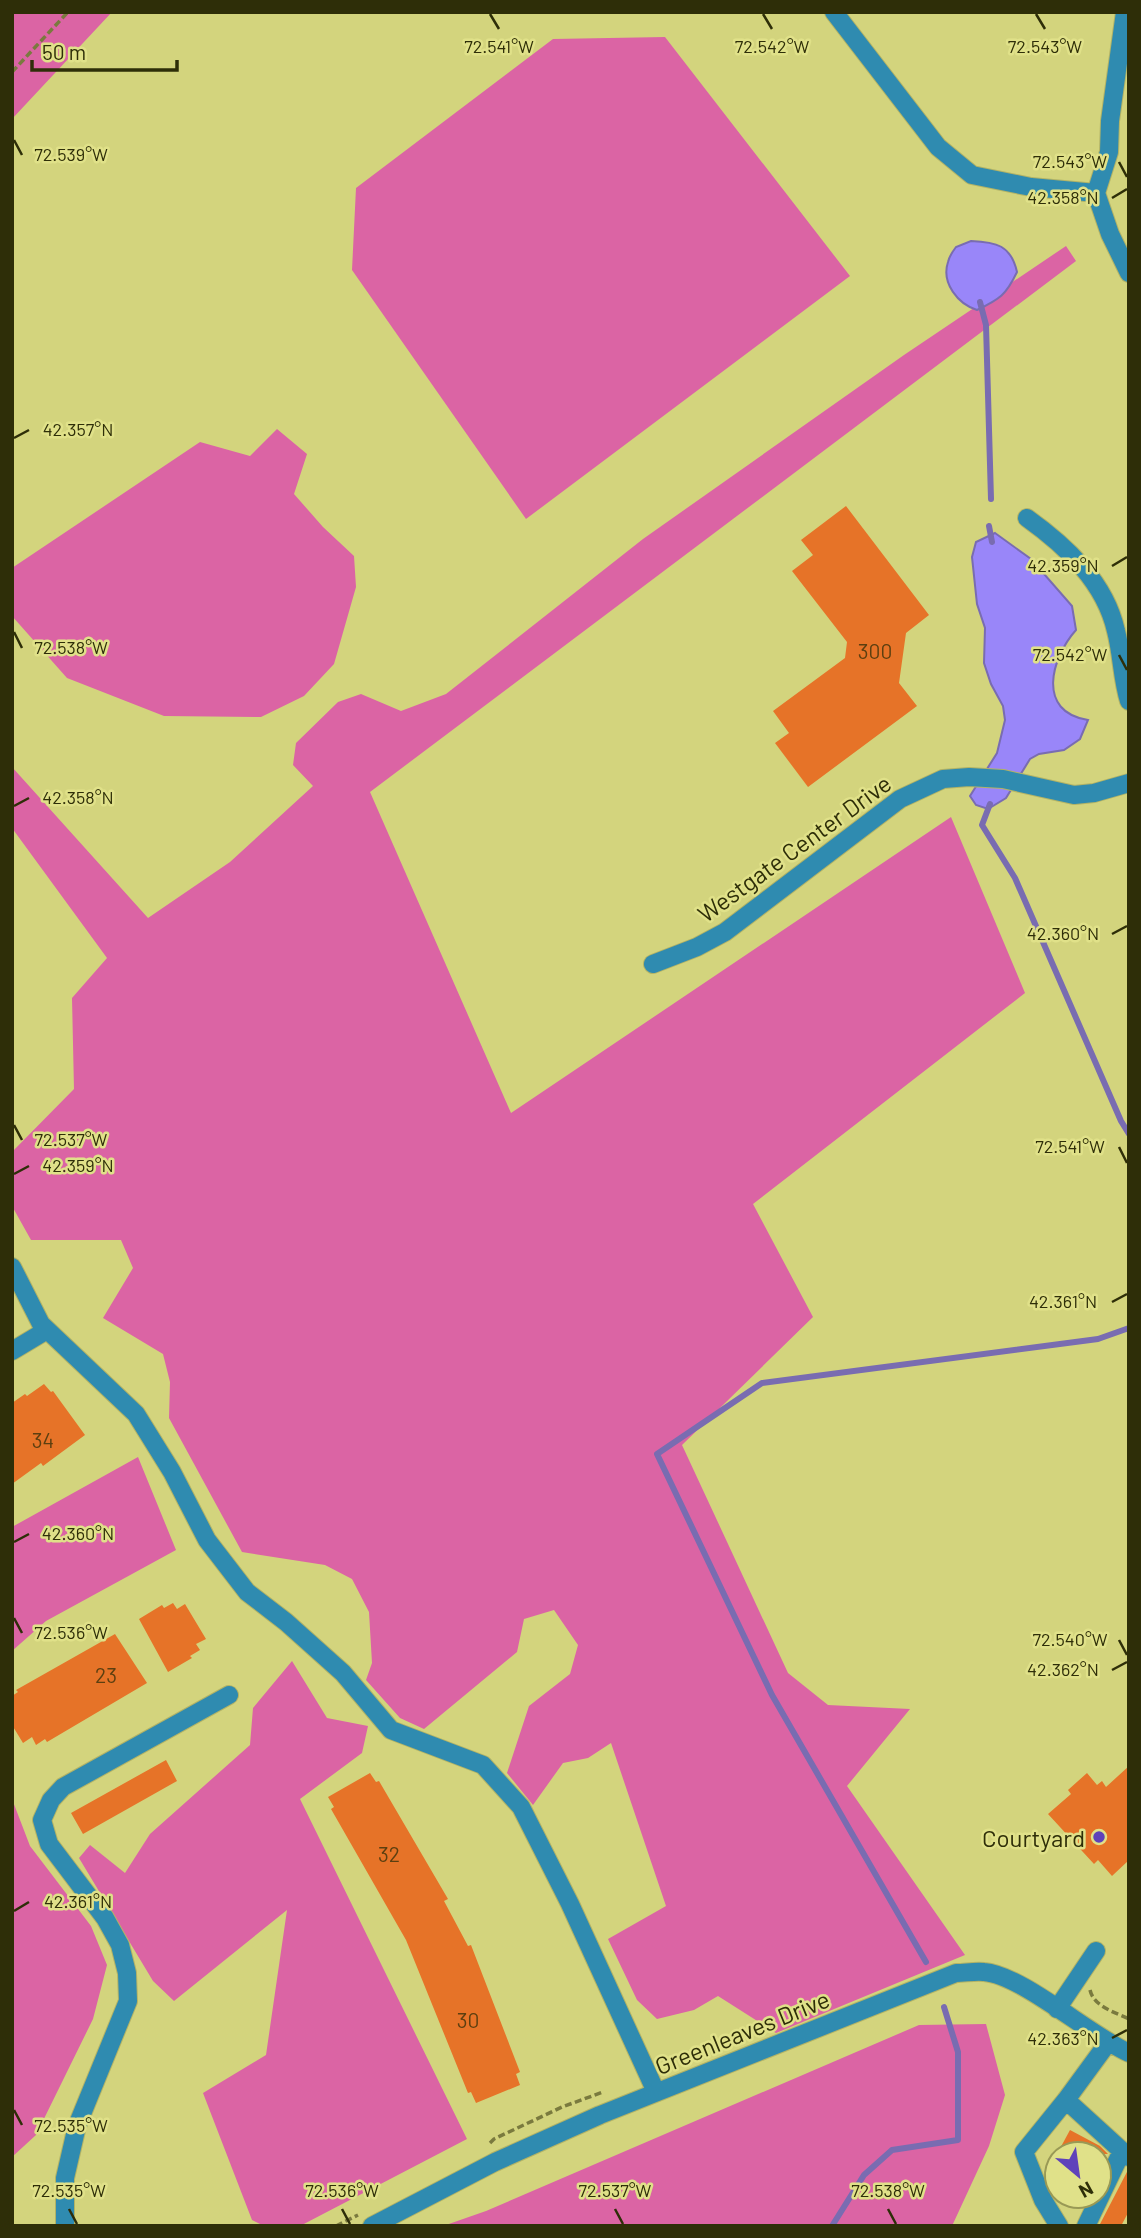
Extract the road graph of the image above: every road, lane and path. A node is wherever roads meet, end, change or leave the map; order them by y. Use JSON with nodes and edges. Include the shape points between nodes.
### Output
{"nodes":[{"id":1,"x":68,"y":12,"type":"edge"},
{"id":2,"x":834,"y":12,"type":"edge"},
{"id":3,"x":1125,"y":12,"type":"edge"},
{"id":4,"x":12,"y":72,"type":"edge"},
{"id":5,"x":1097,"y":193,"type":"junction"},
{"id":6,"x":1129,"y":273,"type":"edge"},
{"id":7,"x":1027,"y":518,"type":"dead end"},
{"id":8,"x":1129,"y":701,"type":"edge"},
{"id":9,"x":1129,"y":783,"type":"edge"},
{"id":10,"x":653,"y":964,"type":"dead end"},
{"id":11,"x":12,"y":1267,"type":"edge"},
{"id":12,"x":47,"y":1330,"type":"junction"},
{"id":13,"x":12,"y":1350,"type":"edge"},
{"id":14,"x":229,"y":1695,"type":"dead end"},
{"id":15,"x":1096,"y":1951,"type":"dead end"},
{"id":16,"x":1090,"y":1987,"type":"dead end"},
{"id":17,"x":1057,"y":2009,"type":"junction"},
{"id":18,"x":1129,"y":2019,"type":"edge"},
{"id":19,"x":1107,"y":2043,"type":"junction"},
{"id":20,"x":1129,"y":2053,"type":"edge"},
{"id":21,"x":656,"y":2092,"type":"junction"},
{"id":22,"x":1066,"y":2100,"type":"junction"},
{"id":23,"x":1125,"y":2154,"type":"edge"},
{"id":24,"x":65,"y":2226,"type":"edge"},
{"id":25,"x":372,"y":2226,"type":"edge"},
{"id":26,"x":1059,"y":2226,"type":"edge"},
{"id":27,"x":1086,"y":2226,"type":"edge"}],
"edges":[{"from":1,"to":4,"type":"path"},
{"from":2,"to":5,"type":"street","via":[[938,147],[972,175]]},
{"from":3,"to":5,"type":"street","via":[[1109,152]]},
{"from":5,"to":6,"type":"street"},
{"from":7,"to":8,"type":"street","via":[[1068,550],[1104,600],[1116,630]]},
{"from":9,"to":10,"type":"street","name":"Westgate Center Drive","via":[[1074,795],[1003,779],[943,779],[900,799],[725,932]]},
{"from":11,"to":12,"type":"street"},
{"from":12,"to":13,"type":"street"},
{"from":12,"to":21,"type":"street","via":[[136,1414],[206,1540],[247,1592],[343,1673],[391,1730],[483,1765],[521,1807]]},
{"from":14,"to":24,"type":"street","via":[[63,1787],[42,1820],[49,1844],[120,1945],[127,1973],[128,2001],[77,2126],[65,2178]]},
{"from":15,"to":17,"type":"street"},
{"from":16,"to":18,"type":"path","via":[[1098,2004]]},
{"from":17,"to":19,"type":"street","name":"Greenleaves Drive"},
{"from":17,"to":21,"type":"street","name":"Greenleaves Drive","via":[[1016,1983],[985,1972],[957,1973]]},
{"from":19,"to":20,"type":"street","name":"Greenleaves Drive"},
{"from":19,"to":22,"type":"street"},
{"from":21,"to":25,"type":"street","name":"Greenleaves Drive","via":[[495,2162]]},
{"from":22,"to":23,"type":"street"},
{"from":22,"to":26,"type":"street","via":[[1024,2152]]},
{"from":23,"to":27,"type":"street"}]}
